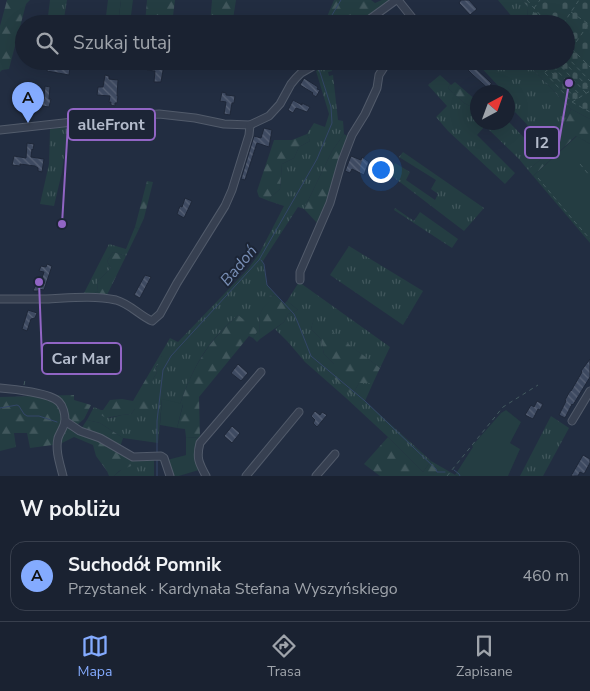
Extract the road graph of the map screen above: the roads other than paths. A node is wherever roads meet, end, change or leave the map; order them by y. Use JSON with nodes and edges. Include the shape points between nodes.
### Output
{"nodes":[{"id":1,"x":397,"y":0,"type":"edge"},
{"id":2,"x":376,"y":15,"type":"edge"},
{"id":3,"x":410,"y":15,"type":"edge"},
{"id":4,"x":308,"y":70,"type":"edge"},
{"id":5,"x":382,"y":70,"type":"edge"},
{"id":6,"x":250,"y":125,"type":"junction"},
{"id":7,"x":0,"y":130,"type":"edge"},
{"id":8,"x":300,"y":280,"type":"dead end"},
{"id":9,"x":0,"y":299,"type":"edge"},
{"id":10,"x":261,"y":372,"type":"dead end"},
{"id":11,"x":0,"y":388,"type":"edge"},
{"id":12,"x":590,"y":392,"type":"edge"},
{"id":13,"x":299,"y":412,"type":"dead end"},
{"id":14,"x":65,"y":421,"type":"junction"},
{"id":15,"x":572,"y":421,"type":"dead end"},
{"id":16,"x":335,"y":454,"type":"dead end"},
{"id":17,"x":63,"y":476,"type":"edge"},
{"id":18,"x":170,"y":476,"type":"edge"},
{"id":19,"x":206,"y":476,"type":"edge"},
{"id":20,"x":246,"y":476,"type":"edge"},
{"id":21,"x":316,"y":476,"type":"edge"}],
"edges":[{"from":1,"to":2,"type":"street"},
{"from":1,"to":3,"type":"street"},
{"from":4,"to":6,"type":"street","via":[[296,78],[269,116]]},
{"from":5,"to":8,"type":"street","via":[[365,114],[352,135],[330,202],[300,272]]},
{"from":6,"to":7,"type":"street","via":[[159,114]]},
{"from":6,"to":9,"type":"street","via":[[225,206],[160,314],[152,321],[116,300],[93,297]]},
{"from":10,"to":19,"type":"street","via":[[200,443],[199,463]]},
{"from":11,"to":14,"type":"street","via":[[52,397],[63,408]]},
{"from":12,"to":15,"type":"street"},
{"from":13,"to":20,"type":"street"},
{"from":14,"to":17,"type":"street","via":[[57,446]]},
{"from":14,"to":18,"type":"street","via":[[134,456],[161,456]]},
{"from":16,"to":21,"type":"street"}]}
